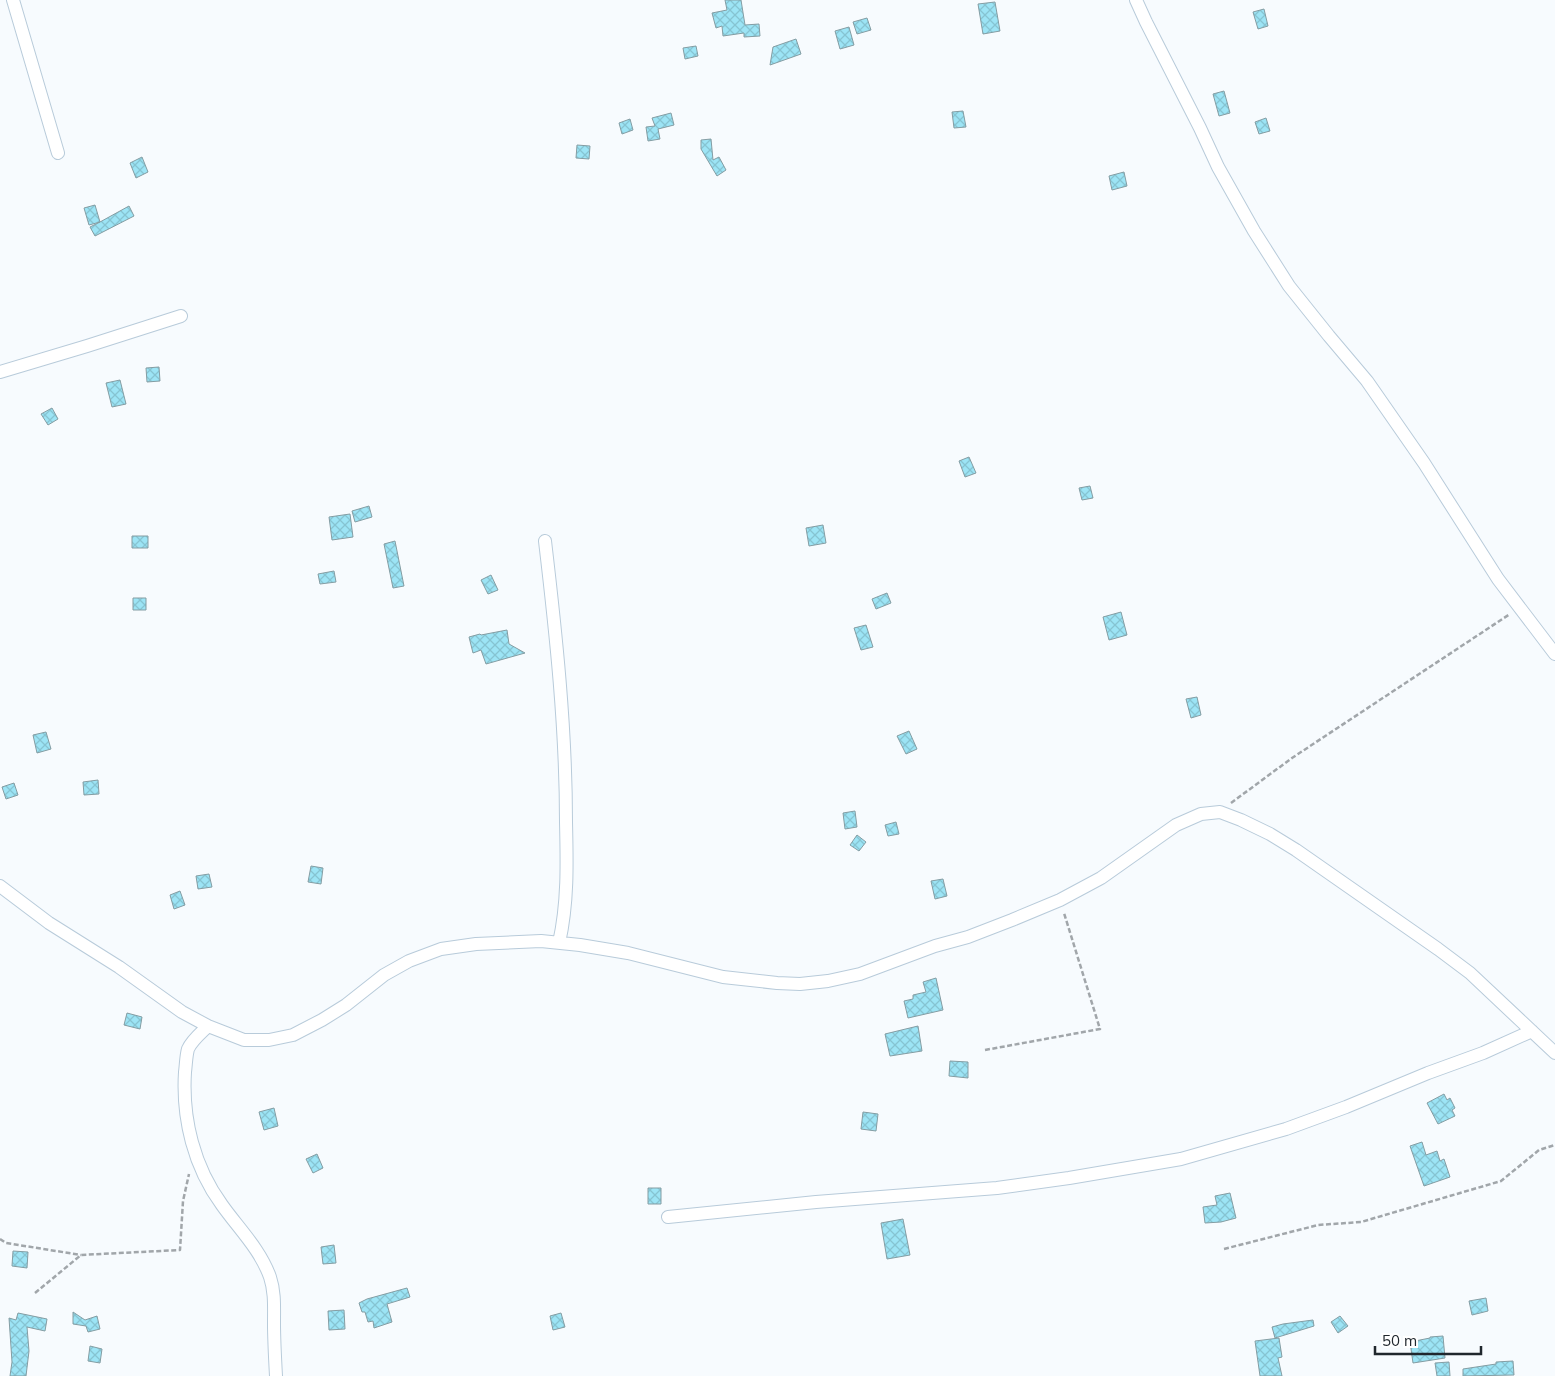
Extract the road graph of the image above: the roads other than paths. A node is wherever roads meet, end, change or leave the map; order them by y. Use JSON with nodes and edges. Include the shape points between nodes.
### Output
{"nodes":[{"id":1,"x":13,"y":0,"type":"edge"},
{"id":2,"x":1136,"y":0,"type":"edge"},
{"id":3,"x":58,"y":153,"type":"dead end"},
{"id":4,"x":181,"y":316,"type":"dead end"},
{"id":5,"x":0,"y":372,"type":"edge"},
{"id":6,"x":544,"y":541,"type":"dead end"},
{"id":7,"x":1555,"y":654,"type":"edge"},
{"id":8,"x":0,"y":886,"type":"edge"},
{"id":9,"x":560,"y":943,"type":"junction"},
{"id":10,"x":208,"y":1026,"type":"junction"},
{"id":11,"x":1532,"y":1031,"type":"junction"},
{"id":12,"x":1555,"y":1053,"type":"edge"},
{"id":13,"x":668,"y":1217,"type":"dead end"},
{"id":14,"x":276,"y":1376,"type":"edge"}],
"edges":[{"from":1,"to":3,"type":"street"},
{"from":2,"to":7,"type":"street","via":[[1218,167],[1289,286],[1373,389],[1498,579]]},
{"from":4,"to":5,"type":"street"},
{"from":6,"to":9,"type":"street","via":[[565,758],[566,887]]},
{"from":8,"to":10,"type":"street","via":[[49,923]]},
{"from":9,"to":10,"type":"street","via":[[500,942],[441,949],[384,975],[346,1005],[293,1035],[269,1040],[244,1040]]},
{"from":9,"to":11,"type":"street","via":[[628,953],[723,977],[800,984],[828,981],[860,974],[977,934],[1060,900],[1100,878],[1176,825],[1201,814],[1220,812],[1270,834],[1296,850],[1438,949],[1470,973]]},
{"from":10,"to":14,"type":"street","via":[[188,1050],[186,1115],[199,1164],[212,1190],[259,1253],[271,1279]]},
{"from":11,"to":12,"type":"street"},
{"from":11,"to":13,"type":"street","via":[[1286,1129],[1181,1159],[997,1188]]}]}
